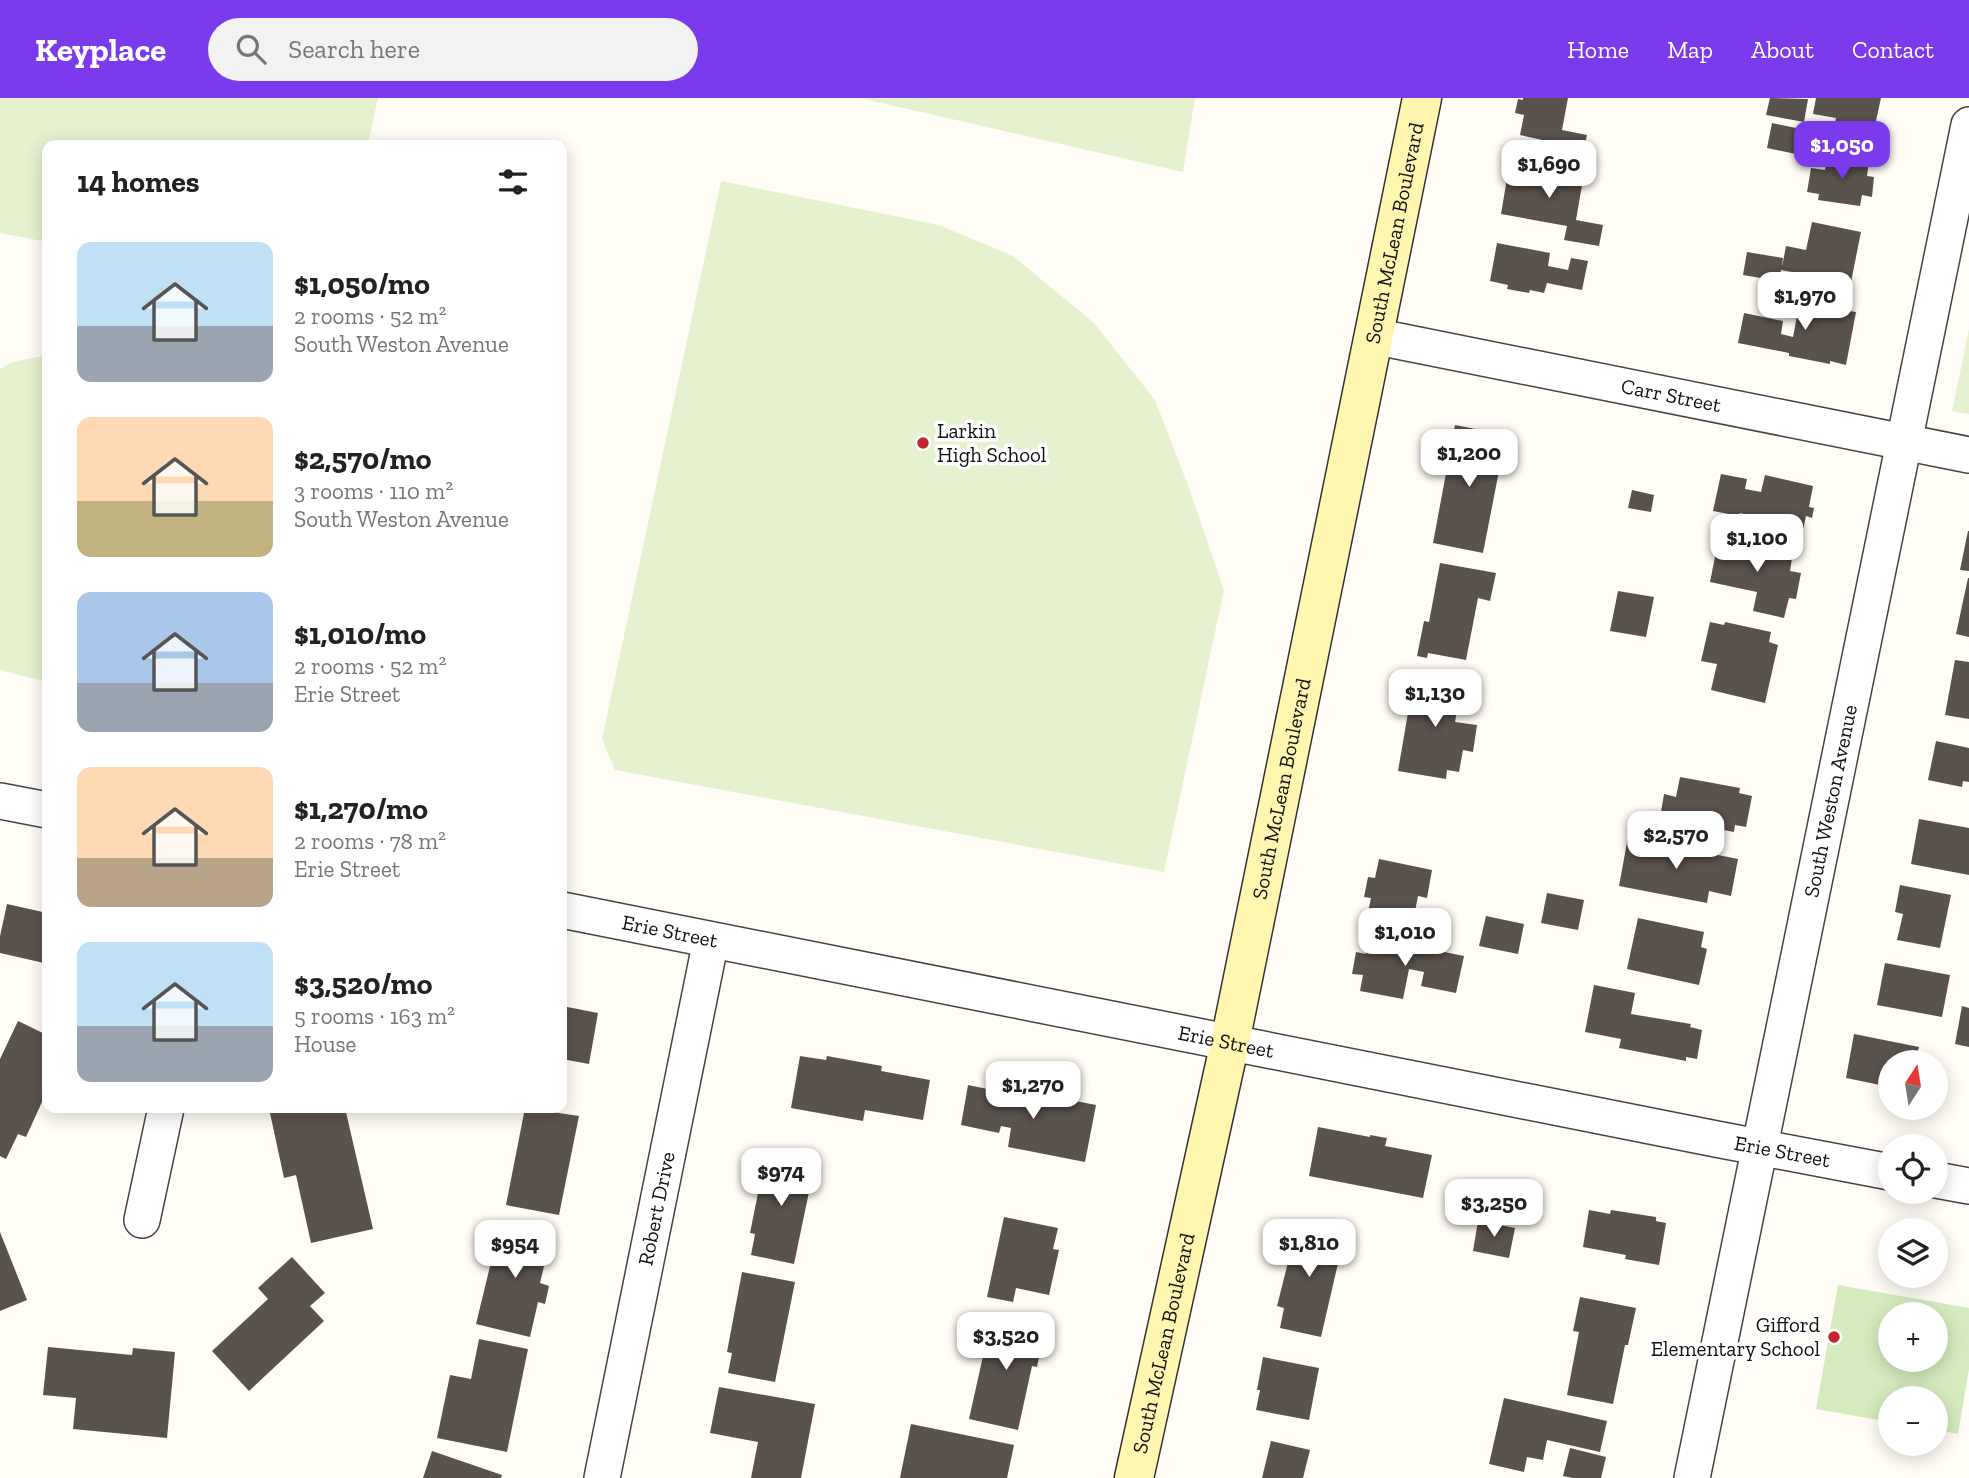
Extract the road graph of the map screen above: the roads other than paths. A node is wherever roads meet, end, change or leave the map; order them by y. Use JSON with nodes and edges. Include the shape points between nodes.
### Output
{"nodes":[{"id":1,"x":1422,"y":98,"type":"edge"},
{"id":2,"x":1969,"y":125,"type":"edge"},
{"id":3,"x":1373,"y":337,"type":"junction"},
{"id":4,"x":1903,"y":443,"type":"junction"},
{"id":5,"x":1969,"y":455,"type":"edge"},
{"id":6,"x":0,"y":801,"type":"edge"},
{"id":7,"x":42,"y":809,"type":"edge"},
{"id":8,"x":567,"y":911,"type":"edge"},
{"id":9,"x":711,"y":940,"type":"junction"},
{"id":10,"x":1230,"y":1042,"type":"junction"},
{"id":11,"x":165,"y":1113,"type":"edge"},
{"id":12,"x":1760,"y":1148,"type":"junction"},
{"id":13,"x":1878,"y":1169,"type":"edge"},
{"id":14,"x":1948,"y":1182,"type":"edge"},
{"id":15,"x":1969,"y":1186,"type":"edge"},
{"id":16,"x":142,"y":1220,"type":"dead end"},
{"id":17,"x":602,"y":1478,"type":"edge"},
{"id":18,"x":1135,"y":1478,"type":"edge"},
{"id":19,"x":1692,"y":1478,"type":"edge"}],
"edges":[{"from":1,"to":3,"type":"main road","name":"South McLean Boulevard"},
{"from":2,"to":4,"type":"street","name":"South Weston Avenue"},
{"from":3,"to":4,"type":"street","name":"Carr Street"},
{"from":3,"to":10,"type":"main road","name":"South McLean Boulevard"},
{"from":4,"to":5,"type":"street","name":"Carr Street"},
{"from":4,"to":12,"type":"street","name":"South Weston Avenue"},
{"from":6,"to":7,"type":"street"},
{"from":8,"to":9,"type":"street","name":"Erie Street"},
{"from":9,"to":10,"type":"street","name":"Erie Street"},
{"from":9,"to":17,"type":"street","name":"Robert Drive"},
{"from":10,"to":12,"type":"street","name":"Erie Street"},
{"from":10,"to":18,"type":"main road","name":"South McLean Boulevard"},
{"from":11,"to":16,"type":"street"},
{"from":12,"to":13,"type":"street","name":"Erie Street"},
{"from":12,"to":19,"type":"street","name":"South Weston Avenue"},
{"from":14,"to":15,"type":"street"}]}
